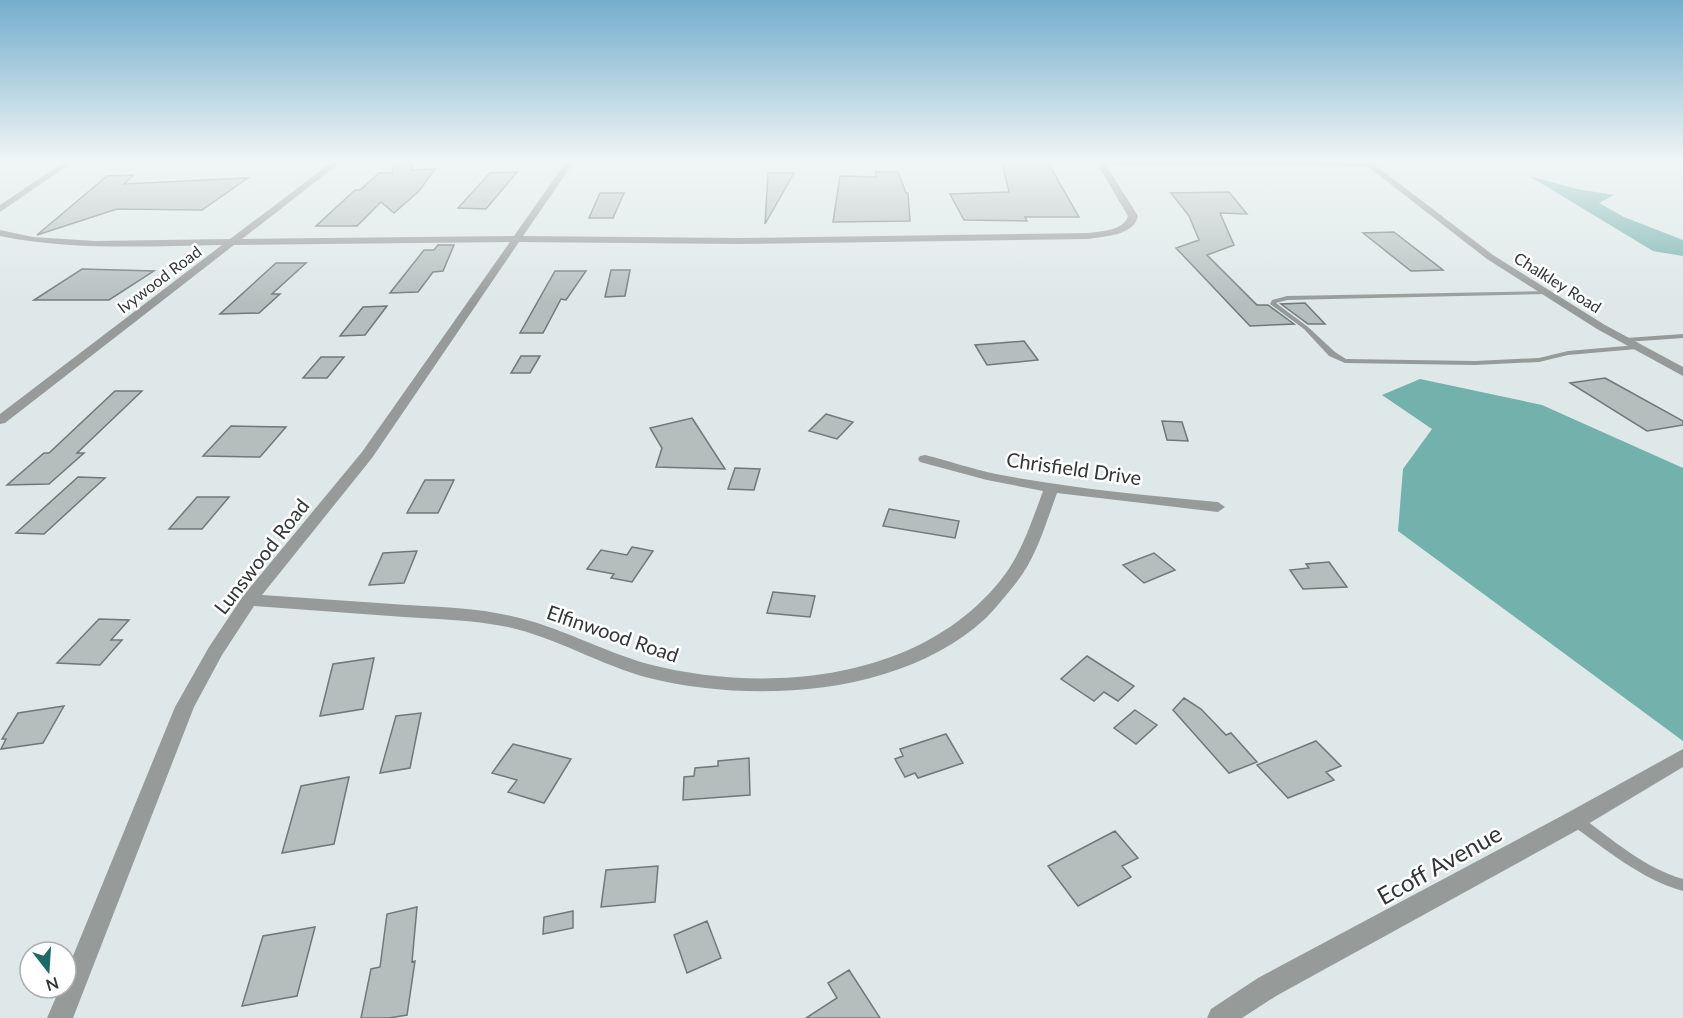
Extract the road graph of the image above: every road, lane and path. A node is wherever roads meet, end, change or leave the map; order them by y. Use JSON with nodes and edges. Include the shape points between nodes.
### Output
{"nodes":[{"id":1,"x":273,"y":210,"type":"edge"},
{"id":2,"x":537,"y":210,"type":"edge"},
{"id":3,"x":1129,"y":210,"type":"edge"},
{"id":4,"x":1428,"y":210,"type":"edge"},
{"id":5,"x":0,"y":233,"type":"edge"},
{"id":6,"x":516,"y":240,"type":"junction"},
{"id":7,"x":232,"y":242,"type":"junction"},
{"id":8,"x":1546,"y":293,"type":"junction"},
{"id":9,"x":1683,"y":336,"type":"edge"},
{"id":10,"x":1626,"y":340,"type":"junction"},
{"id":11,"x":1637,"y":347,"type":"junction"},
{"id":12,"x":1683,"y":372,"type":"edge"},
{"id":13,"x":0,"y":420,"type":"edge"},
{"id":14,"x":925,"y":459,"type":"dead end"},
{"id":15,"x":1052,"y":488,"type":"junction"},
{"id":16,"x":1218,"y":507,"type":"dead end"},
{"id":17,"x":249,"y":600,"type":"junction"},
{"id":18,"x":1683,"y":757,"type":"edge"},
{"id":19,"x":1575,"y":820,"type":"junction"},
{"id":20,"x":1683,"y":885,"type":"edge"},
{"id":21,"x":60,"y":1018,"type":"edge"},
{"id":22,"x":1220,"y":1018,"type":"edge"}],
"edges":[{"from":1,"to":7,"type":"street","name":"Ivywood Road"},
{"from":2,"to":6,"type":"street","name":"Lunswood Road"},
{"from":3,"to":6,"type":"street","via":[[1133,216],[1129,226],[1088,236]]},
{"from":4,"to":8,"type":"street","name":"Chalkley Road","via":[[1490,257]]},
{"from":5,"to":7,"type":"street","via":[[75,243]]},
{"from":6,"to":7,"type":"street"},
{"from":6,"to":17,"type":"street","name":"Lunswood Road","via":[[368,455]]},
{"from":7,"to":13,"type":"street","name":"Ivywood Road"},
{"from":8,"to":10,"type":"street","name":"Chalkley Road"},
{"from":8,"to":11,"type":"lane","via":[[1287,298],[1273,304],[1345,361],[1539,360],[1568,353]]},
{"from":9,"to":10,"type":"lane"},
{"from":10,"to":11,"type":"street","name":"Chalkley Road"},
{"from":11,"to":12,"type":"street","name":"Chalkley Road"},
{"from":14,"to":15,"type":"street","name":"Chrisfield Drive"},
{"from":15,"to":16,"type":"street","name":"Chrisfield Drive"},
{"from":15,"to":17,"type":"street","name":"Elfinwood Road","via":[[1027,553],[1010,580],[964,626],[906,659],[819,681],[772,686],[681,679],[645,670],[551,632],[483,616]]},
{"from":17,"to":21,"type":"street","name":"Lunswood Road","via":[[185,707]]},
{"from":18,"to":19,"type":"street","name":"Ecoff Avenue"},
{"from":19,"to":20,"type":"lane","via":[[1654,873]]},
{"from":19,"to":22,"type":"street","name":"Ecoff Avenue","via":[[1268,987]]}]}
